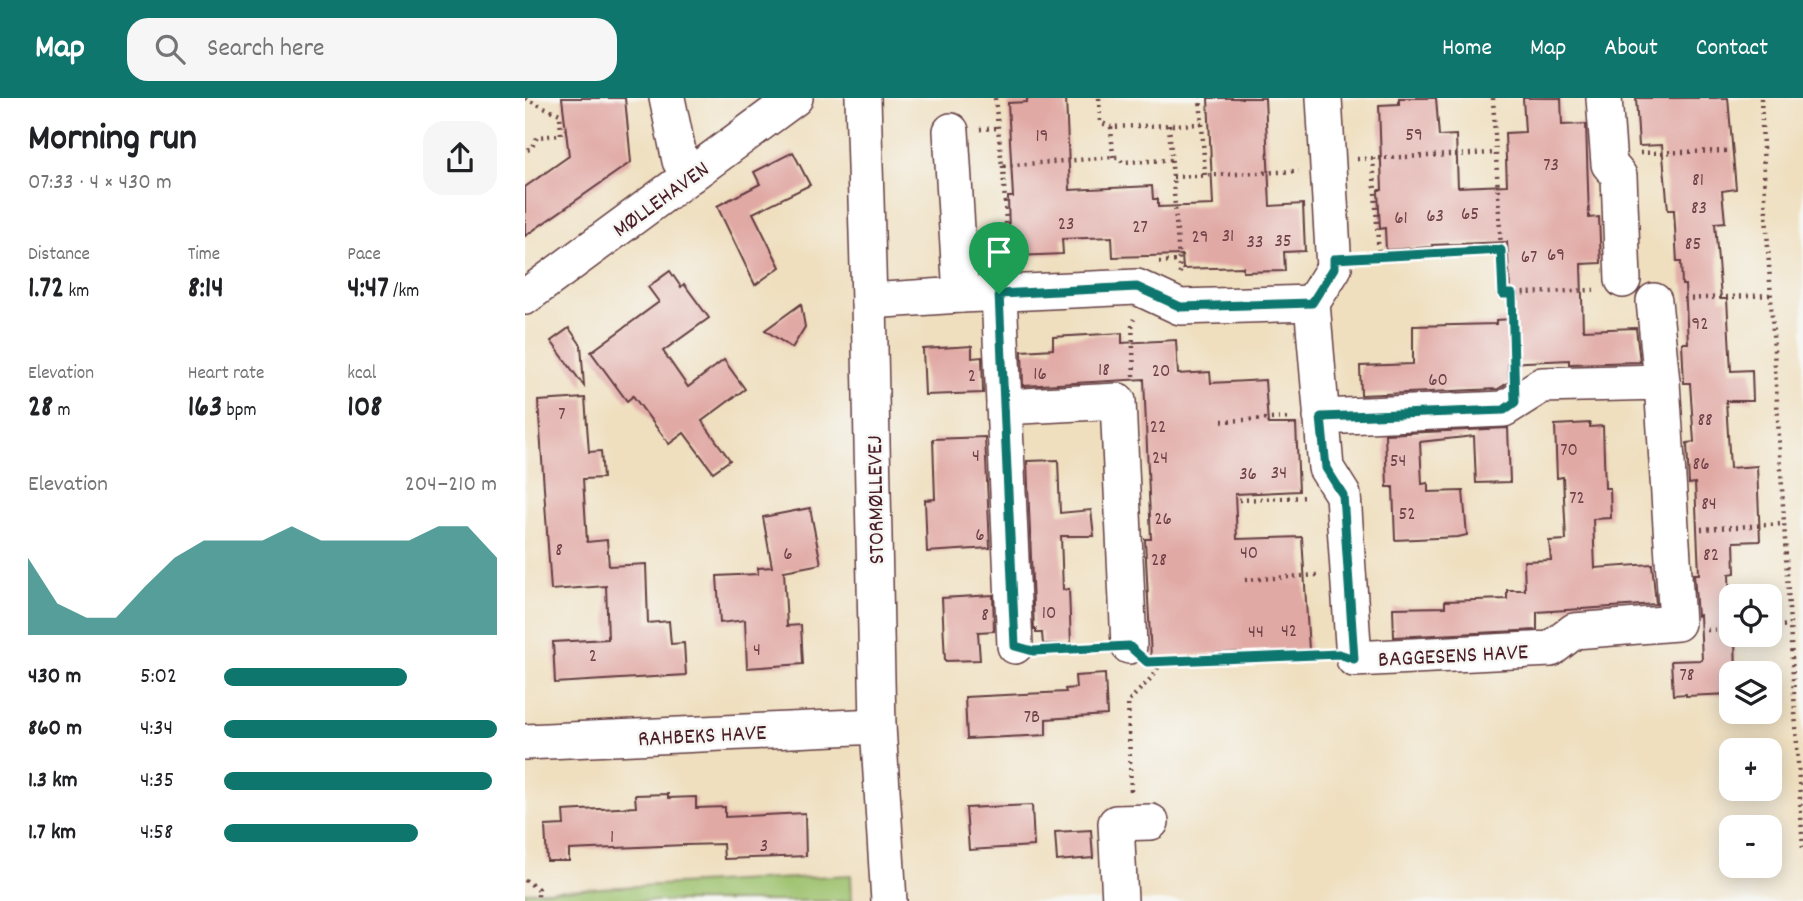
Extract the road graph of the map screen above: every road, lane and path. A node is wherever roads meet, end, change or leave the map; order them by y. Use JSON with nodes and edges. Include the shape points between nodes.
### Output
{"nodes":[{"id":1,"x":667,"y":98,"type":"edge"},
{"id":2,"x":795,"y":98,"type":"edge"},
{"id":3,"x":863,"y":98,"type":"edge"},
{"id":4,"x":995,"y":98,"type":"edge"},
{"id":5,"x":1099,"y":98,"type":"edge"},
{"id":6,"x":1200,"y":98,"type":"edge"},
{"id":7,"x":1324,"y":98,"type":"edge"},
{"id":8,"x":1493,"y":98,"type":"edge"},
{"id":9,"x":1604,"y":98,"type":"edge"},
{"id":10,"x":1761,"y":98,"type":"edge"},
{"id":11,"x":525,"y":99,"type":"edge"},
{"id":12,"x":1202,"y":124,"type":"junction"},
{"id":13,"x":1169,"y":125,"type":"junction"},
{"id":14,"x":1111,"y":127,"type":"junction"},
{"id":15,"x":951,"y":131,"type":"dead end"},
{"id":16,"x":525,"y":150,"type":"edge"},
{"id":17,"x":1727,"y":151,"type":"dead end"},
{"id":18,"x":1496,"y":153,"type":"junction"},
{"id":19,"x":1608,"y":154,"type":"junction"},
{"id":20,"x":1113,"y":158,"type":"junction"},
{"id":21,"x":1373,"y":158,"type":"junction"},
{"id":22,"x":1171,"y":160,"type":"junction"},
{"id":23,"x":1328,"y":165,"type":"junction"},
{"id":24,"x":1003,"y":166,"type":"junction"},
{"id":25,"x":691,"y":175,"type":"junction"},
{"id":26,"x":1205,"y":176,"type":"junction"},
{"id":27,"x":1173,"y":177,"type":"junction"},
{"id":28,"x":1501,"y":250,"type":"junction"},
{"id":29,"x":1379,"y":257,"type":"junction"},
{"id":30,"x":1334,"y":259,"type":"junction"},
{"id":31,"x":1180,"y":274,"type":"dead end"},
{"id":32,"x":1004,"y":278,"type":"junction"},
{"id":33,"x":1611,"y":285,"type":"joint"},
{"id":34,"x":1512,"y":294,"type":"junction"},
{"id":35,"x":961,"y":295,"type":"junction"},
{"id":36,"x":1770,"y":295,"type":"junction"},
{"id":37,"x":525,"y":297,"type":"edge"},
{"id":38,"x":1654,"y":301,"type":"joint"},
{"id":39,"x":869,"y":302,"type":"junction"},
{"id":40,"x":1312,"y":303,"type":"junction"},
{"id":41,"x":1132,"y":323,"type":"dead end"},
{"id":42,"x":1662,"y":382,"type":"junction"},
{"id":43,"x":1126,"y":394,"type":"junction"},
{"id":44,"x":1515,"y":402,"type":"junction"},
{"id":45,"x":1004,"y":407,"type":"junction"},
{"id":46,"x":1321,"y":417,"type":"junction"},
{"id":47,"x":1222,"y":421,"type":"dead end"},
{"id":48,"x":1343,"y":495,"type":"junction"},
{"id":49,"x":1239,"y":500,"type":"dead end"},
{"id":50,"x":1784,"y":524,"type":"junction"},
{"id":51,"x":1672,"y":531,"type":"junction"},
{"id":52,"x":1348,"y":574,"type":"junction"},
{"id":53,"x":1245,"y":580,"type":"dead end"},
{"id":54,"x":1790,"y":625,"type":"junction"},
{"id":55,"x":1782,"y":626,"type":"edge"},
{"id":56,"x":1015,"y":646,"type":"joint"},
{"id":57,"x":1129,"y":646,"type":"junction"},
{"id":58,"x":1354,"y":659,"type":"junction"},
{"id":59,"x":1161,"y":662,"type":"junction"},
{"id":60,"x":878,"y":726,"type":"junction"},
{"id":61,"x":525,"y":742,"type":"edge"},
{"id":62,"x":1141,"y":808,"type":"joint"},
{"id":63,"x":1803,"y":849,"type":"edge"},
{"id":64,"x":525,"y":880,"type":"edge"},
{"id":65,"x":538,"y":901,"type":"edge"},
{"id":66,"x":889,"y":901,"type":"edge"},
{"id":67,"x":1120,"y":901,"type":"edge"}],
"edges":[{"from":1,"to":25,"type":"street","via":[[680,161]]},
{"from":2,"to":25,"type":"street","name":"MØLLEHAVEN"},
{"from":3,"to":39,"type":"street","name":"STORMØLLEVEJ"},
{"from":4,"to":24,"type":"path"},
{"from":5,"to":14,"type":"path","via":[[1100,122]]},
{"from":6,"to":12,"type":"path"},
{"from":7,"to":23,"type":"street"},
{"from":8,"to":18,"type":"path"},
{"from":9,"to":19,"type":"street"},
{"from":10,"to":36,"type":"path"},
{"from":11,"to":16,"type":"path","via":[[560,114],[561,135],[537,137],[531,149]]},
{"from":12,"to":13,"type":"path"},
{"from":12,"to":26,"type":"path"},
{"from":13,"to":14,"type":"path"},
{"from":13,"to":22,"type":"path"},
{"from":14,"to":20,"type":"path"},
{"from":15,"to":35,"type":"street"},
{"from":17,"to":19,"type":"path"},
{"from":18,"to":21,"type":"path"},
{"from":18,"to":28,"type":"path"},
{"from":19,"to":33,"type":"street","via":[[1609,164],[1619,176]]},
{"from":20,"to":22,"type":"path","via":[[1122,162]]},
{"from":20,"to":24,"type":"path"},
{"from":21,"to":23,"type":"path"},
{"from":21,"to":29,"type":"path"},
{"from":22,"to":27,"type":"path"},
{"from":23,"to":26,"type":"path"},
{"from":23,"to":30,"type":"street"},
{"from":24,"to":32,"type":"path"},
{"from":25,"to":37,"type":"street","name":"MØLLEHAVEN"},
{"from":26,"to":27,"type":"path"},
{"from":27,"to":31,"type":"path"},
{"from":28,"to":29,"type":"path"},
{"from":28,"to":34,"type":"path","via":[[1503,294]]},
{"from":29,"to":30,"type":"path"},
{"from":30,"to":40,"type":"street","via":[[1334,268]]},
{"from":32,"to":35,"type":"street"},
{"from":32,"to":40,"type":"street","via":[[1137,287],[1181,307]]},
{"from":32,"to":45,"type":"street"},
{"from":33,"to":34,"type":"path"},
{"from":34,"to":44,"type":"path"},
{"from":35,"to":39,"type":"street"},
{"from":36,"to":38,"type":"path"},
{"from":36,"to":50,"type":"path"},
{"from":38,"to":42,"type":"street","name":"BAGGESENS HAVE"},
{"from":39,"to":60,"type":"street","name":"STORMØLLEVEJ"},
{"from":40,"to":46,"type":"street","name":"BAGGESENS HAVE"},
{"from":41,"to":43,"type":"path"},
{"from":42,"to":44,"type":"street","via":[[1542,385]]},
{"from":42,"to":51,"type":"street","name":"BAGGESENS HAVE"},
{"from":43,"to":45,"type":"street"},
{"from":43,"to":57,"type":"street"},
{"from":44,"to":46,"type":"street","via":[[1504,410]]},
{"from":45,"to":56,"type":"street"},
{"from":46,"to":47,"type":"path"},
{"from":46,"to":48,"type":"street","name":"BAGGESENS HAVE","via":[[1326,468]]},
{"from":48,"to":49,"type":"path"},
{"from":48,"to":52,"type":"street","name":"BAGGESENS HAVE"},
{"from":50,"to":51,"type":"path"},
{"from":50,"to":54,"type":"path"},
{"from":51,"to":58,"type":"street","name":"BAGGESENS HAVE","via":[[1677,623],[1574,631],[1551,649]]},
{"from":52,"to":53,"type":"path"},
{"from":52,"to":58,"type":"street","name":"BAGGESENS HAVE"},
{"from":54,"to":55,"type":"path"},
{"from":54,"to":63,"type":"path"},
{"from":56,"to":57,"type":"path","via":[[1033,651]]},
{"from":57,"to":59,"type":"path","via":[[1147,662]]},
{"from":58,"to":59,"type":"path","via":[[1339,654]]},
{"from":59,"to":62,"type":"path","via":[[1154,676],[1128,702]]},
{"from":60,"to":61,"type":"street","name":"RAHBEKS HAVE"},
{"from":60,"to":66,"type":"street","name":"STORMØLLEVEJ"},
{"from":62,"to":67,"type":"street","via":[[1116,823]]},
{"from":64,"to":65,"type":"path","via":[[538,889]]}]}
